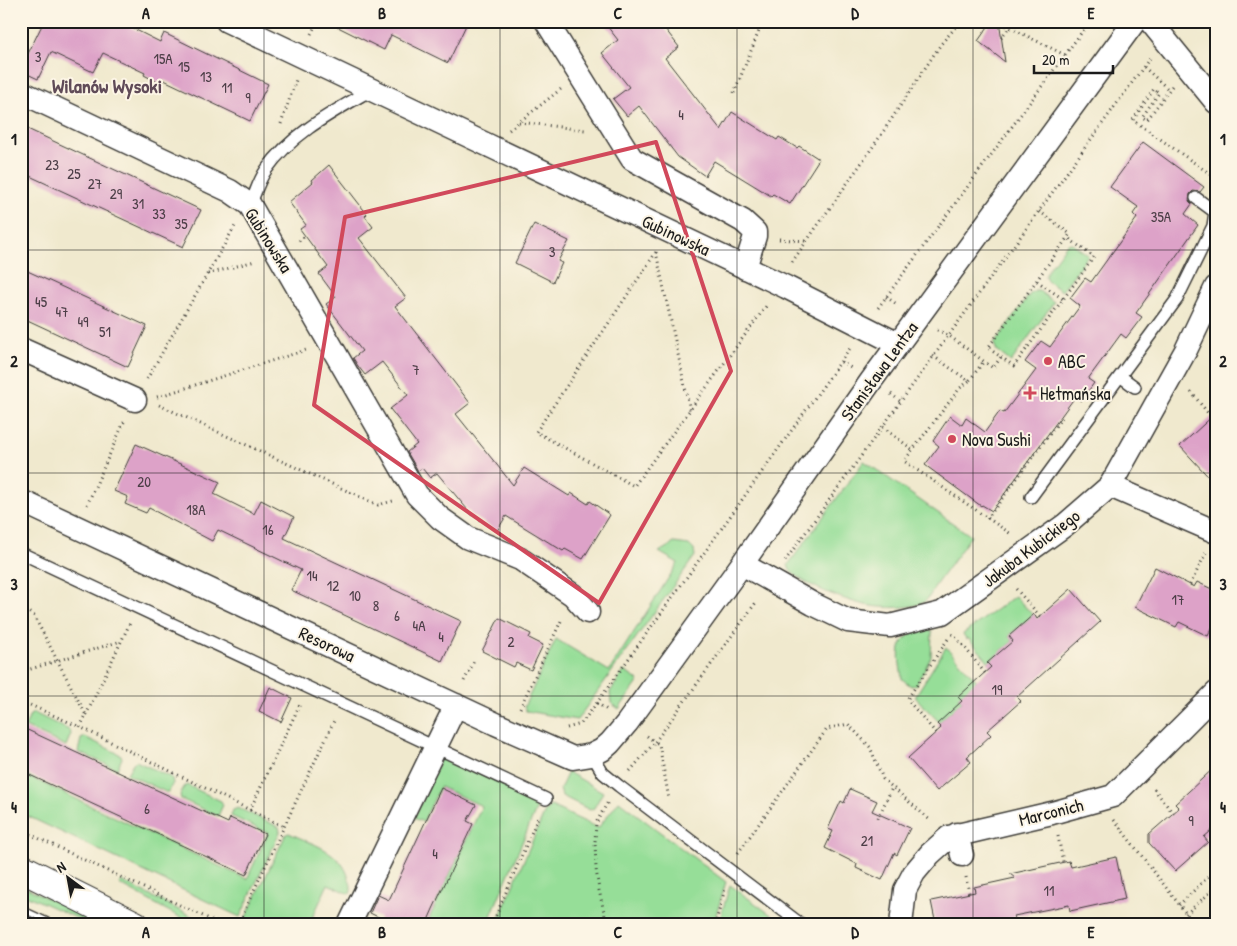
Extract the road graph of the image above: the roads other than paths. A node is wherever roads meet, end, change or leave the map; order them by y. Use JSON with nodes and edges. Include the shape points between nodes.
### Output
{"nodes":[{"id":1,"x":227,"y":21,"type":"edge"},
{"id":2,"x":546,"y":21,"type":"edge"},
{"id":3,"x":1134,"y":21,"type":"edge"},
{"id":4,"x":1150,"y":21,"type":"edge"},
{"id":5,"x":371,"y":90,"type":"junction"},
{"id":6,"x":21,"y":92,"type":"edge"},
{"id":7,"x":1216,"y":102,"type":"edge"},
{"id":8,"x":1196,"y":198,"type":"dead end"},
{"id":9,"x":250,"y":205,"type":"junction"},
{"id":10,"x":745,"y":268,"type":"junction"},
{"id":11,"x":1216,"y":286,"type":"edge"},
{"id":12,"x":898,"y":344,"type":"junction"},
{"id":13,"x":21,"y":349,"type":"edge"},
{"id":14,"x":1120,"y":376,"type":"junction"},
{"id":15,"x":1135,"y":387,"type":"dead end"},
{"id":16,"x":142,"y":400,"type":"road end"},
{"id":17,"x":1110,"y":486,"type":"junction"},
{"id":18,"x":1030,"y":497,"type":"dead end"},
{"id":19,"x":21,"y":501,"type":"edge"},
{"id":20,"x":1216,"y":532,"type":"edge"},
{"id":21,"x":21,"y":553,"type":"edge"},
{"id":22,"x":742,"y":564,"type":"junction"},
{"id":23,"x":588,"y":612,"type":"dead end"},
{"id":24,"x":1216,"y":693,"type":"edge"},
{"id":25,"x":459,"y":695,"type":"junction"},
{"id":26,"x":436,"y":746,"type":"junction"},
{"id":27,"x":592,"y":755,"type":"junction"},
{"id":28,"x":546,"y":799,"type":"road end"},
{"id":29,"x":21,"y":868,"type":"edge"},
{"id":30,"x":21,"y":912,"type":"edge"},
{"id":31,"x":49,"y":925,"type":"edge"},
{"id":32,"x":135,"y":925,"type":"edge"},
{"id":33,"x":349,"y":925,"type":"edge"},
{"id":34,"x":802,"y":925,"type":"edge"},
{"id":35,"x":901,"y":925,"type":"edge"}],
"edges":[{"from":1,"to":5,"type":"street","name":"Gubinowska"},
{"from":2,"to":10,"type":"street","via":[[632,159],[744,221],[755,232]]},
{"from":3,"to":12,"type":"street","name":"Stanisława Lentza"},
{"from":4,"to":7,"type":"street"},
{"from":5,"to":9,"type":"lane","via":[[312,125],[291,142],[266,170]]},
{"from":5,"to":10,"type":"street","name":"Gubinowska"},
{"from":6,"to":9,"type":"street","name":"Gubinowska","via":[[230,191]]},
{"from":8,"to":14,"type":"lane","via":[[1215,212],[1213,226],[1177,299]]},
{"from":9,"to":23,"type":"street","name":"Gubinowska","via":[[417,495],[440,518],[468,538],[520,560],[573,594]]},
{"from":10,"to":12,"type":"street","name":"Gubinowska","via":[[778,294],[812,301]]},
{"from":11,"to":17,"type":"street","name":"Jakuba Kubickiego","via":[[1186,350]]},
{"from":12,"to":22,"type":"street","name":"Stanisława Lentza"},
{"from":13,"to":16,"type":"street"},
{"from":14,"to":15,"type":"lane"},
{"from":14,"to":18,"type":"lane"},
{"from":17,"to":20,"type":"street"},
{"from":17,"to":22,"type":"street","name":"Jakuba Kubickiego","via":[[1065,525],[942,613],[890,626],[848,621]]},
{"from":19,"to":25,"type":"street","name":"Resorowa"},
{"from":21,"to":26,"type":"lane"},
{"from":22,"to":27,"type":"street","name":"Stanisława Lentza","via":[[635,729]]},
{"from":24,"to":35,"type":"street","name":"Marconich","via":[[1112,796],[956,842],[930,854],[905,890]]},
{"from":25,"to":26,"type":"street"},
{"from":25,"to":27,"type":"street","name":"Resorowa","via":[[573,758]]},
{"from":26,"to":28,"type":"lane"},
{"from":26,"to":33,"type":"street"},
{"from":27,"to":34,"type":"lane","via":[[603,773],[619,786]]},
{"from":29,"to":32,"type":"main road"},
{"from":30,"to":31,"type":"lane"}]}
